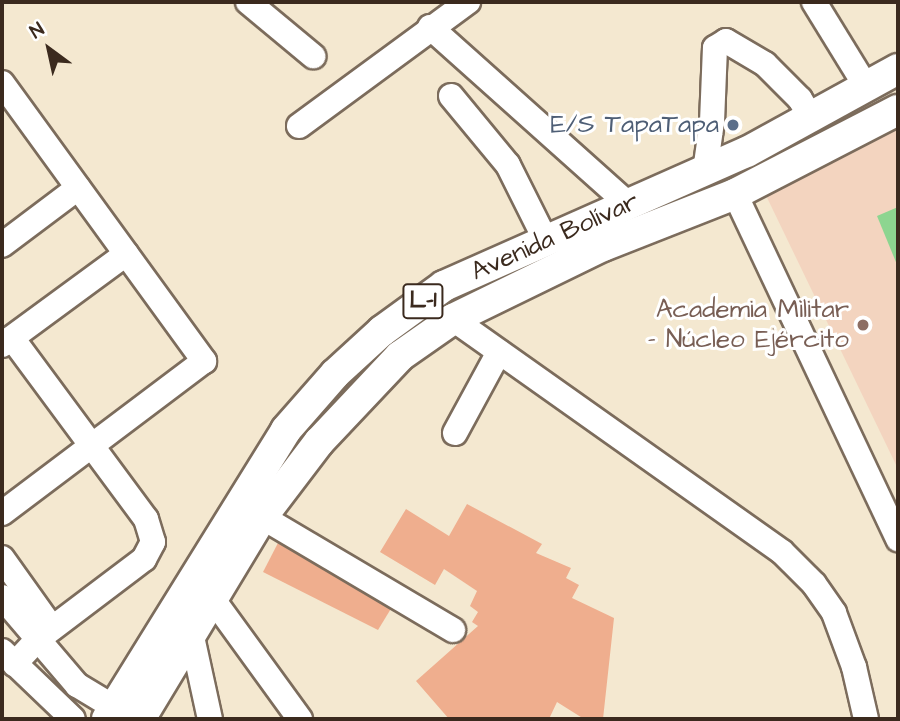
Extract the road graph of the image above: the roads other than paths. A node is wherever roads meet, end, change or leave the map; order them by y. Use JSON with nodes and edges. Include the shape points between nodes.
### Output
{"nodes":[{"id":1,"x":248,"y":2,"type":"edge"},
{"id":2,"x":468,"y":2,"type":"edge"},
{"id":3,"x":814,"y":2,"type":"edge"},
{"id":4,"x":430,"y":27,"type":"junction"},
{"id":5,"x":313,"y":56,"type":"dead end"},
{"id":6,"x":898,"y":69,"type":"edge"},
{"id":7,"x":2,"y":83,"type":"edge"},
{"id":8,"x":867,"y":88,"type":"junction"},
{"id":9,"x":451,"y":96,"type":"dead end"},
{"id":10,"x":898,"y":110,"type":"edge"},
{"id":11,"x":811,"y":118,"type":"junction"},
{"id":12,"x":299,"y":126,"type":"dead end"},
{"id":13,"x":705,"y":170,"type":"junction"},
{"id":14,"x":78,"y":188,"type":"junction"},
{"id":15,"x":735,"y":194,"type":"junction"},
{"id":16,"x":628,"y":204,"type":"junction"},
{"id":17,"x":546,"y":241,"type":"junction"},
{"id":18,"x":2,"y":245,"type":"edge"},
{"id":19,"x":126,"y":254,"type":"junction"},
{"id":20,"x":453,"y":319,"type":"junction"},
{"id":21,"x":7,"y":342,"type":"edge"},
{"id":22,"x":499,"y":352,"type":"junction"},
{"id":23,"x":455,"y":433,"type":"dead end"},
{"id":24,"x":93,"y":446,"type":"junction"},
{"id":25,"x":2,"y":513,"type":"edge"},
{"id":26,"x":262,"y":517,"type":"junction"},
{"id":27,"x":898,"y":539,"type":"edge"},
{"id":28,"x":2,"y":558,"type":"edge"},
{"id":29,"x":2,"y":597,"type":"edge"},
{"id":30,"x":212,"y":598,"type":"junction"},
{"id":31,"x":453,"y":630,"type":"dead end"},
{"id":32,"x":44,"y":634,"type":"junction"},
{"id":33,"x":183,"y":644,"type":"junction"},
{"id":34,"x":8,"y":657,"type":"edge"},
{"id":35,"x":123,"y":717,"type":"edge"},
{"id":36,"x":73,"y":719,"type":"edge"},
{"id":37,"x":163,"y":719,"type":"edge"},
{"id":38,"x":210,"y":719,"type":"edge"},
{"id":39,"x":300,"y":719,"type":"edge"},
{"id":40,"x":866,"y":719,"type":"edge"}],
"edges":[{"from":1,"to":5,"type":"street"},
{"from":2,"to":4,"type":"street"},
{"from":3,"to":8,"type":"street"},
{"from":4,"to":12,"type":"street"},
{"from":4,"to":16,"type":"street"},
{"from":6,"to":8,"type":"main road","name":"Avenida Bolívar","number":"L-1"},
{"from":7,"to":14,"type":"street"},
{"from":8,"to":11,"type":"main road","name":"Avenida Bolívar","number":"L-1"},
{"from":9,"to":17,"type":"street","via":[[508,165]]},
{"from":10,"to":15,"type":"main road","name":"Avenida Bolívar","number":"L-1"},
{"from":11,"to":13,"type":"main road","name":"Avenida Bolívar","number":"L-1"},
{"from":11,"to":13,"type":"street","via":[[800,99],[765,64],[726,41],[715,47]]},
{"from":13,"to":16,"type":"main road","name":"Avenida Bolívar","number":"L-1"},
{"from":14,"to":18,"type":"street"},
{"from":14,"to":19,"type":"street"},
{"from":15,"to":20,"type":"main road","name":"Avenida Bolívar","number":"L-1","via":[[603,246]]},
{"from":15,"to":27,"type":"street"},
{"from":16,"to":17,"type":"main road","name":"Avenida Bolívar","number":"L-1"},
{"from":17,"to":35,"type":"main road","name":"Avenida Bolívar","number":"L-1","via":[[444,286],[382,331],[335,374],[286,430],[237,503]]},
{"from":19,"to":21,"type":"street"},
{"from":19,"to":24,"type":"street","via":[[204,361]]},
{"from":20,"to":22,"type":"street"},
{"from":20,"to":26,"type":"main road","name":"Avenida Bolívar","number":"L-1","via":[[400,356],[319,442]]},
{"from":21,"to":24,"type":"street"},
{"from":22,"to":23,"type":"street"},
{"from":22,"to":40,"type":"street","via":[[782,552],[814,584],[834,613],[854,667]]},
{"from":24,"to":25,"type":"street"},
{"from":24,"to":32,"type":"street","via":[[146,519],[153,542],[144,559]]},
{"from":26,"to":30,"type":"main road","name":"Avenida Bolívar","number":"L-1"},
{"from":26,"to":31,"type":"street"},
{"from":28,"to":32,"type":"street"},
{"from":29,"to":32,"type":"street"},
{"from":30,"to":33,"type":"main road","name":"Avenida Bolívar","number":"L-1"},
{"from":30,"to":39,"type":"street"},
{"from":32,"to":34,"type":"street"},
{"from":32,"to":35,"type":"street","via":[[78,685]]},
{"from":33,"to":35,"type":"main road","name":"Avenida Bolívar","number":"L-1"},
{"from":33,"to":37,"type":"main road","number":"L-1"},
{"from":33,"to":38,"type":"street"},
{"from":34,"to":36,"type":"street"}]}
